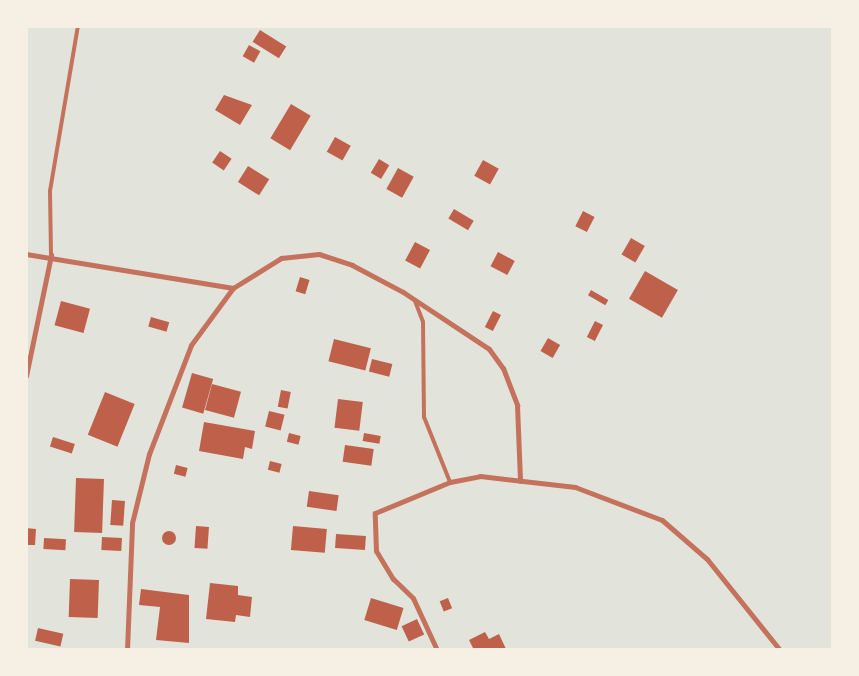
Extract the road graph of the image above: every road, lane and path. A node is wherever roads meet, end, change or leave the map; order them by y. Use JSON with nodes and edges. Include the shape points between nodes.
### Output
{"nodes":[{"id":1,"x":78,"y":26,"type":"edge"},
{"id":2,"x":26,"y":254,"type":"edge"},
{"id":3,"x":51,"y":255,"type":"junction"},
{"id":4,"x":233,"y":288,"type":"junction"},
{"id":5,"x":414,"y":299,"type":"junction"},
{"id":6,"x":26,"y":376,"type":"edge"},
{"id":7,"x":520,"y":481,"type":"junction"},
{"id":8,"x":450,"y":482,"type":"junction"},
{"id":9,"x":127,"y":650,"type":"edge"},
{"id":10,"x":437,"y":650,"type":"edge"},
{"id":11,"x":780,"y":650,"type":"edge"}],
"edges":[{"from":1,"to":3,"type":"lane","via":[[50,190]]},
{"from":2,"to":3,"type":"street"},
{"from":3,"to":4,"type":"street"},
{"from":3,"to":6,"type":"street"},
{"from":4,"to":5,"type":"street","via":[[281,258],[319,254],[352,265]]},
{"from":4,"to":9,"type":"street","via":[[191,345],[149,454],[132,523]]},
{"from":5,"to":7,"type":"street","via":[[489,349],[503,368],[517,405]]},
{"from":5,"to":8,"type":"lane","via":[[423,322],[424,417]]},
{"from":7,"to":8,"type":"street","via":[[480,476]]},
{"from":7,"to":11,"type":"street","via":[[575,486],[662,520],[708,559]]},
{"from":8,"to":10,"type":"street","via":[[375,513],[376,551],[393,579],[413,598]]}]}
